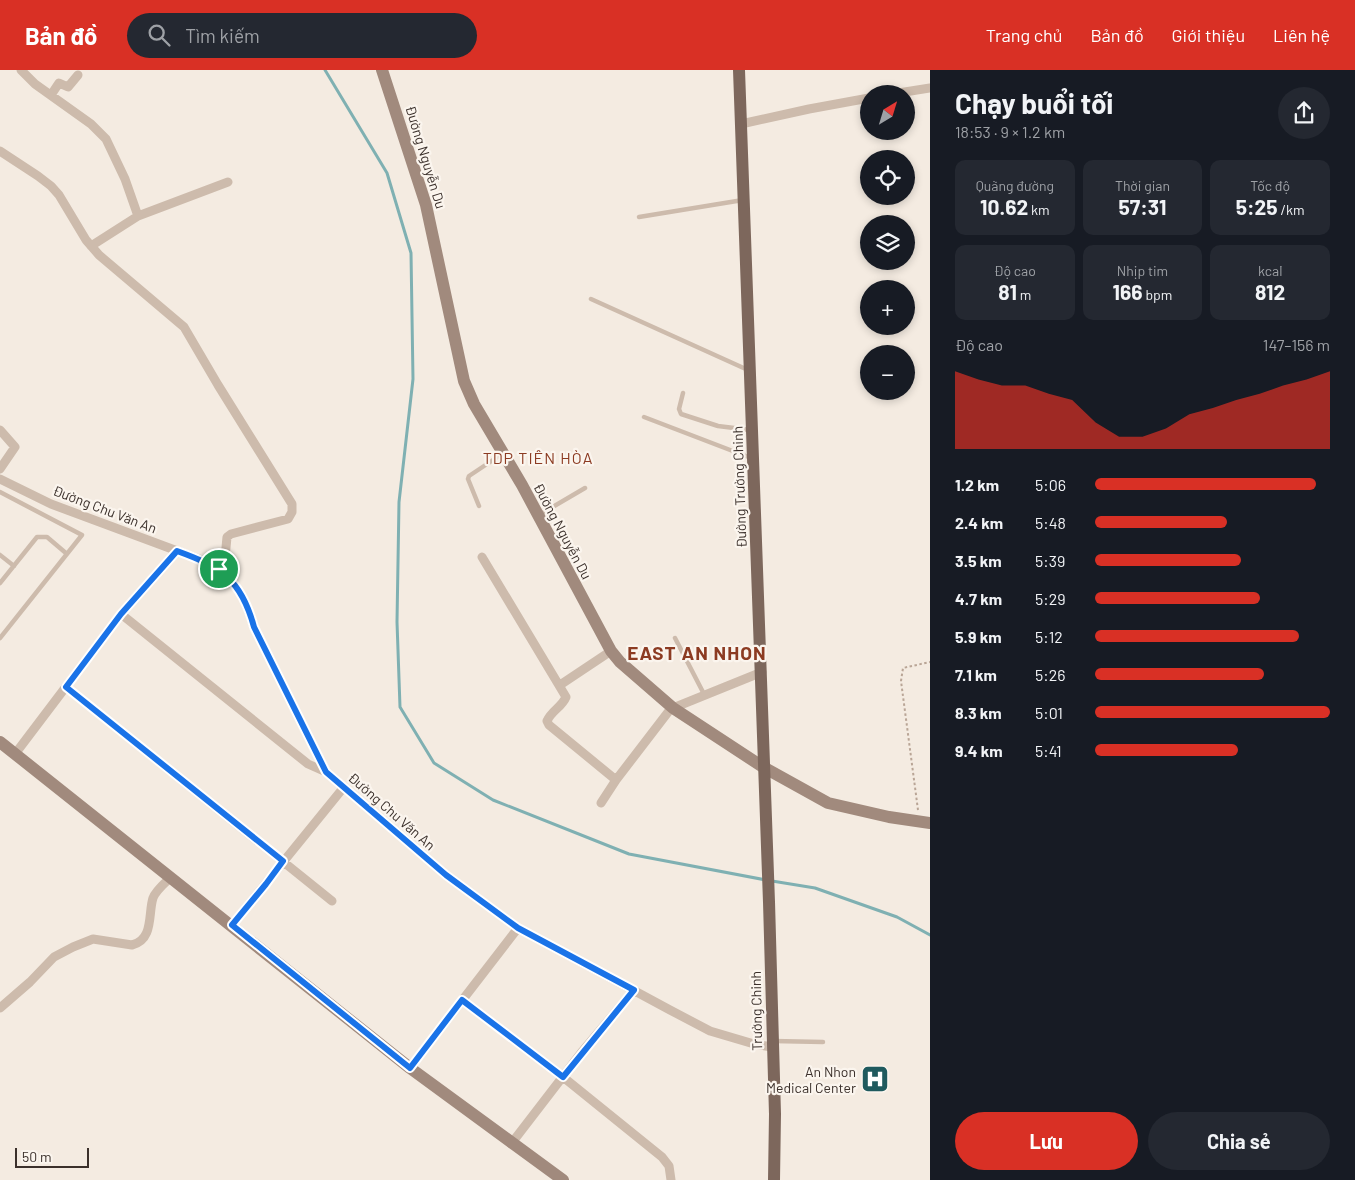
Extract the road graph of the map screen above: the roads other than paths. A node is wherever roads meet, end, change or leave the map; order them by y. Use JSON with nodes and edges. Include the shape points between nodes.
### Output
{"nodes":[{"id":1,"x":21,"y":70,"type":"edge"},
{"id":2,"x":382,"y":70,"type":"edge"},
{"id":3,"x":739,"y":70,"type":"edge"},
{"id":4,"x":78,"y":76,"type":"dead end"},
{"id":5,"x":930,"y":88,"type":"edge"},
{"id":6,"x":915,"y":90,"type":"edge"},
{"id":7,"x":51,"y":95,"type":"junction"},
{"id":8,"x":860,"y":100,"type":"edge"},
{"id":9,"x":741,"y":124,"type":"junction"},
{"id":10,"x":0,"y":151,"type":"edge"},
{"id":11,"x":228,"y":182,"type":"dead end"},
{"id":12,"x":744,"y":200,"type":"junction"},
{"id":13,"x":138,"y":216,"type":"junction"},
{"id":14,"x":639,"y":218,"type":"dead end"},
{"id":15,"x":91,"y":246,"type":"junction"},
{"id":16,"x":591,"y":299,"type":"dead end"},
{"id":17,"x":749,"y":370,"type":"junction"},
{"id":18,"x":683,"y":393,"type":"dead end"},
{"id":19,"x":644,"y":418,"type":"dead end"},
{"id":20,"x":0,"y":430,"type":"edge"},
{"id":21,"x":752,"y":431,"type":"junction"},
{"id":22,"x":504,"y":454,"type":"junction"},
{"id":23,"x":752,"y":458,"type":"junction"},
{"id":24,"x":0,"y":469,"type":"edge"},
{"id":25,"x":0,"y":479,"type":"edge"},
{"id":26,"x":585,"y":488,"type":"dead end"},
{"id":27,"x":0,"y":492,"type":"edge"},
{"id":28,"x":479,"y":506,"type":"dead end"},
{"id":29,"x":538,"y":515,"type":"junction"},
{"id":30,"x":177,"y":551,"type":"junction"},
{"id":31,"x":0,"y":554,"type":"edge"},
{"id":32,"x":68,"y":554,"type":"junction"},
{"id":33,"x":482,"y":557,"type":"dead end"},
{"id":34,"x":14,"y":566,"type":"junction"},
{"id":35,"x":219,"y":569,"type":"junction"},
{"id":36,"x":0,"y":583,"type":"edge"},
{"id":37,"x":121,"y":614,"type":"junction"},
{"id":38,"x":0,"y":638,"type":"edge"},
{"id":39,"x":676,"y":638,"type":"dead end"},
{"id":40,"x":611,"y":652,"type":"junction"},
{"id":41,"x":762,"y":672,"type":"junction"},
{"id":42,"x":560,"y":685,"type":"junction"},
{"id":43,"x":66,"y":687,"type":"junction"},
{"id":44,"x":705,"y":696,"type":"junction"},
{"id":45,"x":673,"y":708,"type":"junction"},
{"id":46,"x":0,"y":742,"type":"edge"},
{"id":47,"x":15,"y":754,"type":"junction"},
{"id":48,"x":763,"y":767,"type":"junction"},
{"id":49,"x":326,"y":772,"type":"junction"},
{"id":50,"x":616,"y":780,"type":"junction"},
{"id":51,"x":344,"y":787,"type":"junction"},
{"id":52,"x":601,"y":803,"type":"dead end"},
{"id":53,"x":925,"y":823,"type":"edge"},
{"id":54,"x":283,"y":861,"type":"junction"},
{"id":55,"x":171,"y":877,"type":"junction"},
{"id":56,"x":332,"y":901,"type":"dead end"},
{"id":57,"x":769,"y":902,"type":"joint"},
{"id":58,"x":232,"y":925,"type":"junction"},
{"id":59,"x":518,"y":928,"type":"junction"},
{"id":60,"x":634,"y":990,"type":"junction"},
{"id":61,"x":462,"y":1000,"type":"junction"},
{"id":62,"x":0,"y":1008,"type":"edge"},
{"id":63,"x":823,"y":1042,"type":"dead end"},
{"id":64,"x":772,"y":1044,"type":"junction"},
{"id":65,"x":410,"y":1068,"type":"junction"},
{"id":66,"x":563,"y":1077,"type":"junction"},
{"id":67,"x":511,"y":1144,"type":"junction"},
{"id":68,"x":563,"y":1180,"type":"edge"},
{"id":69,"x":671,"y":1180,"type":"edge"},
{"id":70,"x":774,"y":1180,"type":"edge"}],
"edges":[{"from":1,"to":7,"type":"street"},
{"from":2,"to":22,"type":"street","name":"Đường Nguyễn Du","via":[[426,205],[464,381]]},
{"from":3,"to":9,"type":"main road","name":"Đường Trường Chinh"},
{"from":4,"to":7,"type":"street","via":[[68,87],[59,83]]},
{"from":5,"to":6,"type":"street"},
{"from":7,"to":13,"type":"street","via":[[106,139]]},
{"from":8,"to":9,"type":"street"},
{"from":9,"to":12,"type":"main road","name":"Đường Trường Chinh"},
{"from":10,"to":15,"type":"street","via":[[51,186]]},
{"from":11,"to":13,"type":"street"},
{"from":12,"to":14,"type":"lane"},
{"from":12,"to":17,"type":"main road","name":"Đường Trường Chinh"},
{"from":13,"to":15,"type":"street"},
{"from":15,"to":35,"type":"street","via":[[184,327],[292,504],[288,519],[227,537],[225,558]]},
{"from":16,"to":17,"type":"lane"},
{"from":17,"to":21,"type":"main road","name":"Đường Trường Chinh"},
{"from":18,"to":21,"type":"lane","via":[[679,409],[682,414],[718,426]]},
{"from":19,"to":23,"type":"lane"},
{"from":20,"to":24,"type":"street","via":[[15,447]]},
{"from":21,"to":23,"type":"main road","name":"Đường Trường Chinh"},
{"from":22,"to":28,"type":"lane","via":[[469,476],[468,484]]},
{"from":22,"to":29,"type":"street","name":"Đường Nguyễn Du"},
{"from":23,"to":41,"type":"main road","name":"Đường Trường Chinh"},
{"from":25,"to":30,"type":"street","name":"Đường Chu Văn An","via":[[51,504]]},
{"from":26,"to":29,"type":"lane"},
{"from":27,"to":32,"type":"lane","via":[[82,534]]},
{"from":29,"to":40,"type":"street","name":"Đường Nguyễn Du"},
{"from":30,"to":35,"type":"street","name":"Đường Chu Văn An"},
{"from":30,"to":37,"type":"street"},
{"from":31,"to":34,"type":"lane"},
{"from":32,"to":34,"type":"lane","via":[[47,537],[37,537]]},
{"from":32,"to":38,"type":"lane"},
{"from":33,"to":42,"type":"street"},
{"from":34,"to":36,"type":"lane"},
{"from":35,"to":49,"type":"street","name":"Đường Chu Văn An","via":[[242,595],[254,627]]},
{"from":37,"to":43,"type":"street"},
{"from":37,"to":49,"type":"street","via":[[308,764]]},
{"from":39,"to":44,"type":"lane"},
{"from":40,"to":42,"type":"street"},
{"from":40,"to":45,"type":"street","name":"Đường Nguyễn Du"},
{"from":41,"to":44,"type":"street"},
{"from":41,"to":48,"type":"main road","name":"Đường Trường Chinh"},
{"from":42,"to":50,"type":"street","via":[[566,697],[564,703],[547,721]]},
{"from":43,"to":47,"type":"street"},
{"from":43,"to":54,"type":"street"},
{"from":44,"to":45,"type":"street"},
{"from":45,"to":48,"type":"street","name":"Đường Nguyễn Du"},
{"from":45,"to":50,"type":"street"},
{"from":46,"to":47,"type":"street"},
{"from":47,"to":55,"type":"street"},
{"from":48,"to":53,"type":"street","name":"Đường Nguyễn Du","via":[[828,803]]},
{"from":48,"to":57,"type":"main road","name":"Đường Trường Chinh"},
{"from":49,"to":51,"type":"street","name":"Đường Chu Văn An"},
{"from":50,"to":52,"type":"street"},
{"from":51,"to":54,"type":"street"},
{"from":51,"to":59,"type":"street","name":"Đường Chu Văn An","via":[[446,875]]},
{"from":54,"to":56,"type":"street"},
{"from":54,"to":58,"type":"street"},
{"from":55,"to":58,"type":"street"},
{"from":55,"to":62,"type":"street","via":[[154,895],[150,907],[151,921],[139,942],[132,945],[93,939],[73,947],[54,957]]},
{"from":57,"to":64,"type":"main road","name":"Trường Chinh"},
{"from":58,"to":65,"type":"street"},
{"from":59,"to":60,"type":"street","name":"Đường Chu Văn An"},
{"from":59,"to":61,"type":"street"},
{"from":60,"to":64,"type":"street","name":"Đường Chu Văn An","via":[[710,1031],[754,1044]]},
{"from":60,"to":66,"type":"street"},
{"from":61,"to":65,"type":"street"},
{"from":61,"to":66,"type":"street"},
{"from":63,"to":64,"type":"lane"},
{"from":64,"to":70,"type":"main road","name":"Trường Chinh"},
{"from":65,"to":67,"type":"street"},
{"from":66,"to":67,"type":"street"},
{"from":66,"to":69,"type":"street","via":[[662,1157],[669,1166]]},
{"from":67,"to":68,"type":"street"}]}
